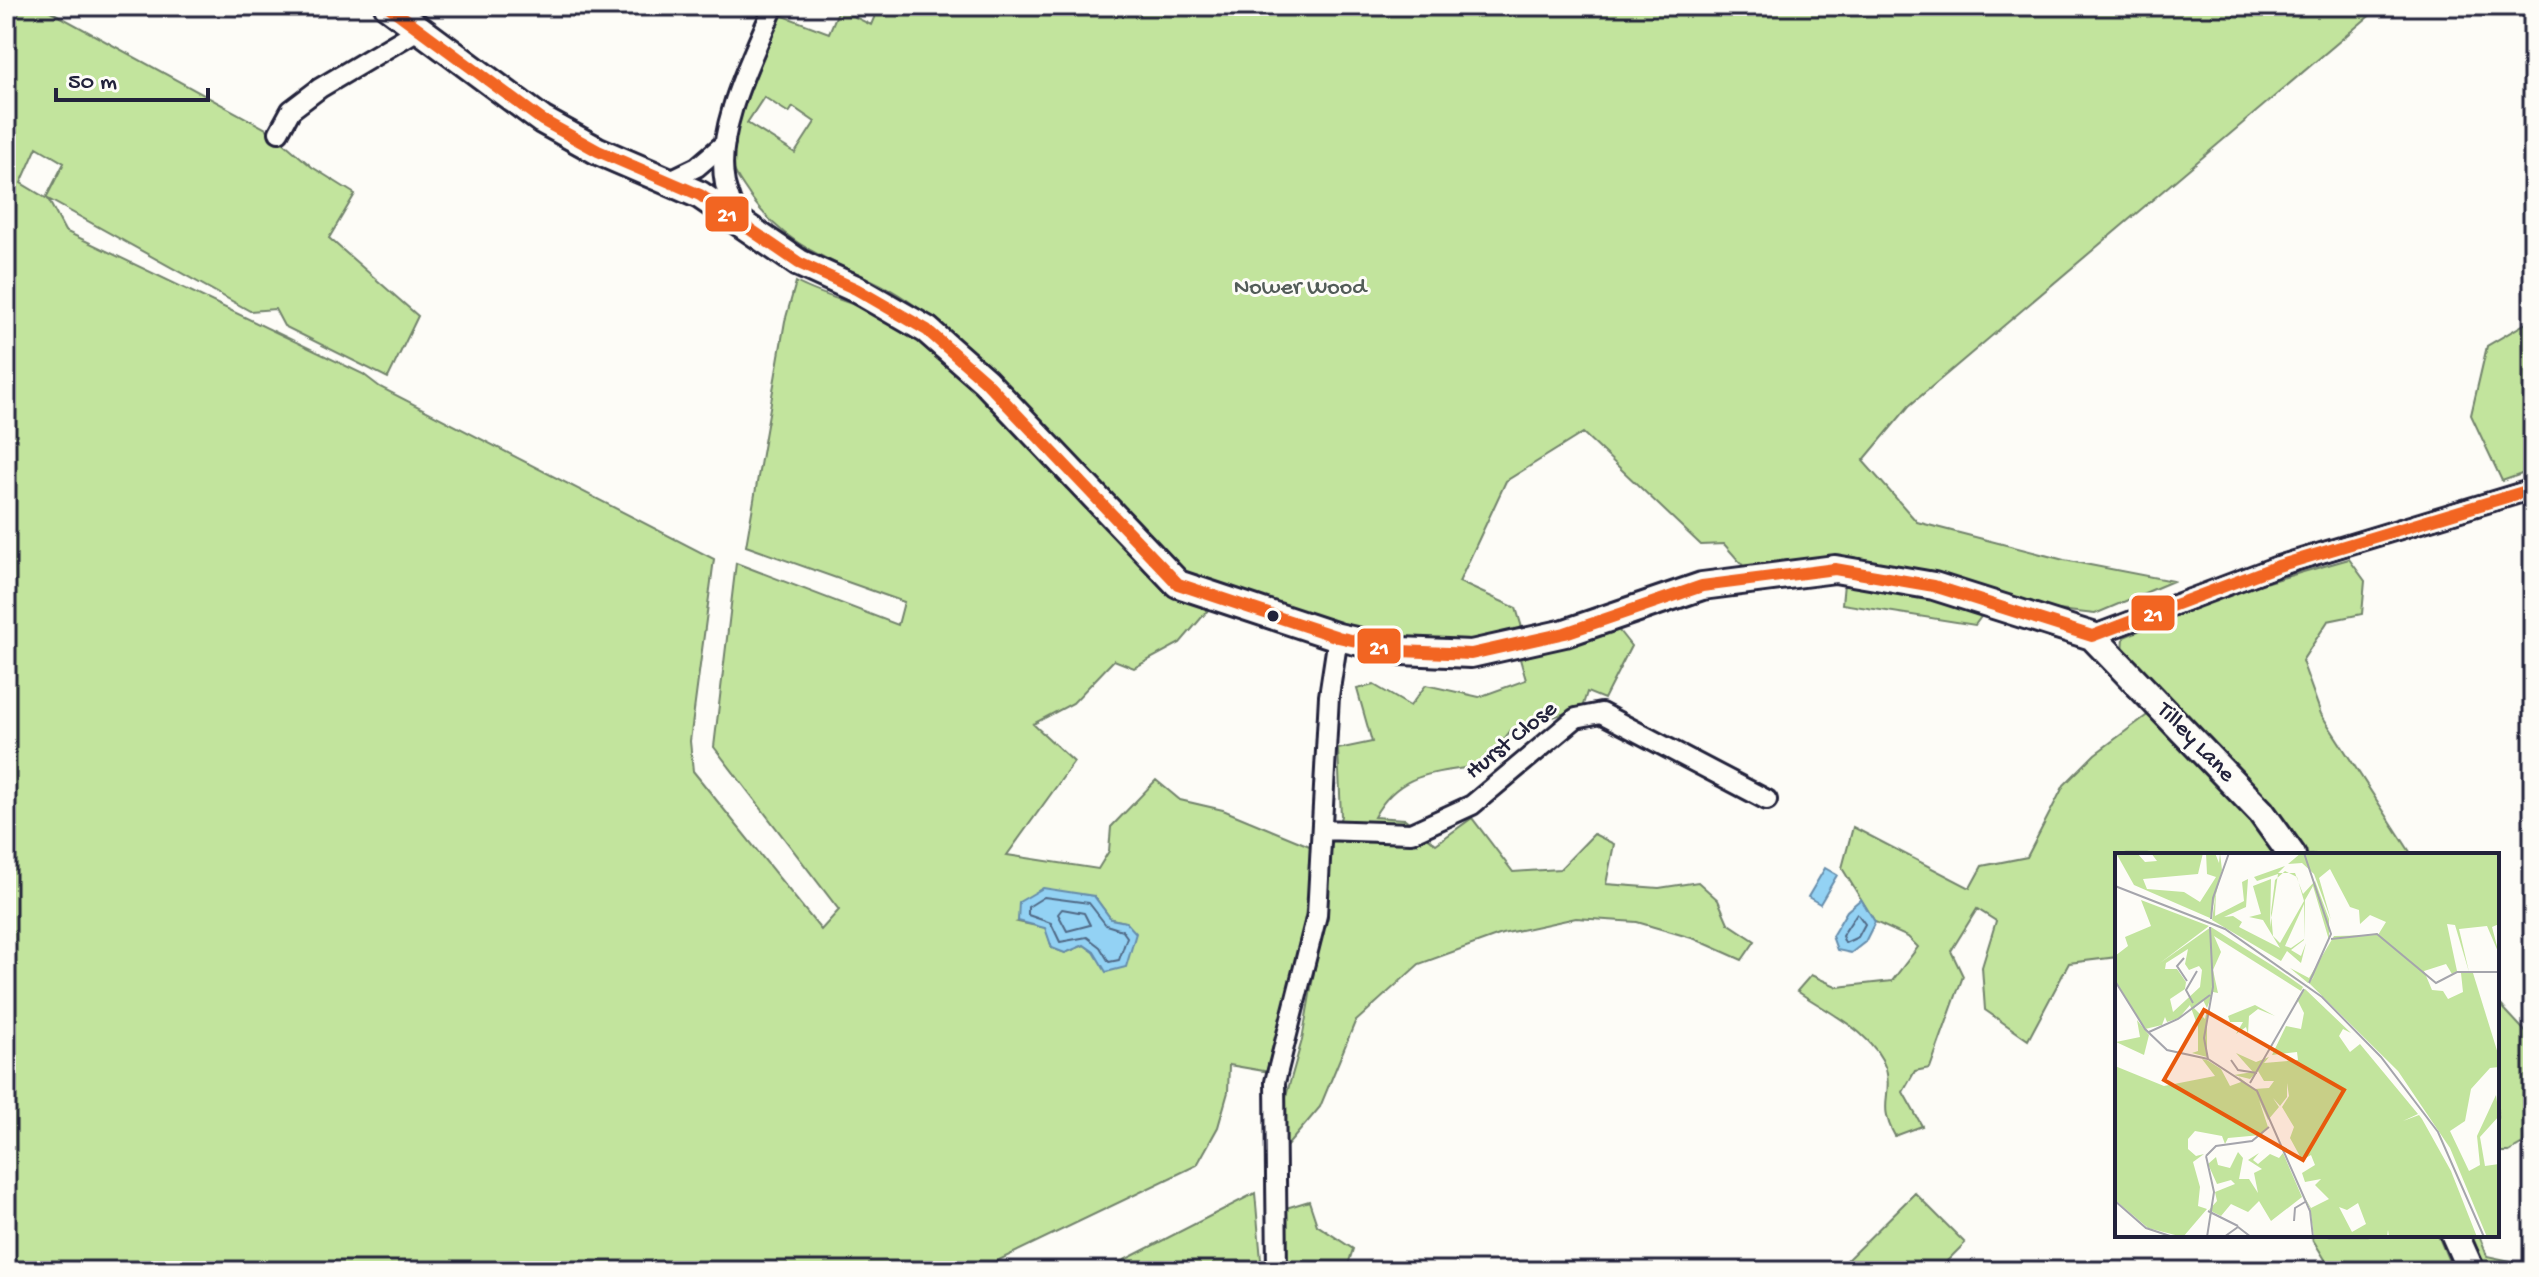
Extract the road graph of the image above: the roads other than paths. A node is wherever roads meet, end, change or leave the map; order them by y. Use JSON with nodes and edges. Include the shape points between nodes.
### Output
{"nodes":[{"id":1,"x":388,"y":6,"type":"edge"},
{"id":2,"x":774,"y":6,"type":"edge"},
{"id":3,"x":418,"y":30,"type":"junction"},
{"id":4,"x":279,"y":132,"type":"dead end"},
{"id":5,"x":725,"y":143,"type":"junction"},
{"id":6,"x":668,"y":181,"type":"junction"},
{"id":7,"x":737,"y":220,"type":"junction"},
{"id":8,"x":2533,"y":489,"type":"edge"},
{"id":9,"x":2092,"y":636,"type":"junction"},
{"id":10,"x":1338,"y":637,"type":"junction"},
{"id":11,"x":1767,"y":800,"type":"dead end"},
{"id":12,"x":1322,"y":830,"type":"junction"},
{"id":13,"x":2291,"y":853,"type":"edge"},
{"id":14,"x":2456,"y":1237,"type":"edge"},
{"id":15,"x":1277,"y":1271,"type":"edge"},
{"id":16,"x":2471,"y":1271,"type":"edge"}],
"edges":[{"from":1,"to":3,"type":"street"},
{"from":2,"to":5,"type":"street","via":[[742,82]]},
{"from":3,"to":4,"type":"street","via":[[320,88],[291,110]]},
{"from":3,"to":6,"type":"street","via":[[542,120]]},
{"from":5,"to":6,"type":"street","via":[[697,167]]},
{"from":5,"to":7,"type":"street","via":[[725,183]]},
{"from":6,"to":7,"type":"street"},
{"from":7,"to":10,"type":"street","via":[[799,263],[927,330],[985,381],[1178,584]]},
{"from":8,"to":9,"type":"street","via":[[2278,566]]},
{"from":9,"to":10,"type":"street","via":[[1934,586],[1835,569],[1702,586],[1565,633],[1471,654],[1401,651]]},
{"from":9,"to":13,"type":"street","name":"Tilley Lane","via":[[2261,812]]},
{"from":10,"to":12,"type":"street","via":[[1329,696]]},
{"from":11,"to":12,"type":"street","name":"Hurst Close","via":[[1601,713],[1576,718],[1472,805],[1411,833]]},
{"from":12,"to":15,"type":"street","via":[[1317,915],[1275,1082]]},
{"from":14,"to":16,"type":"street"}]}
